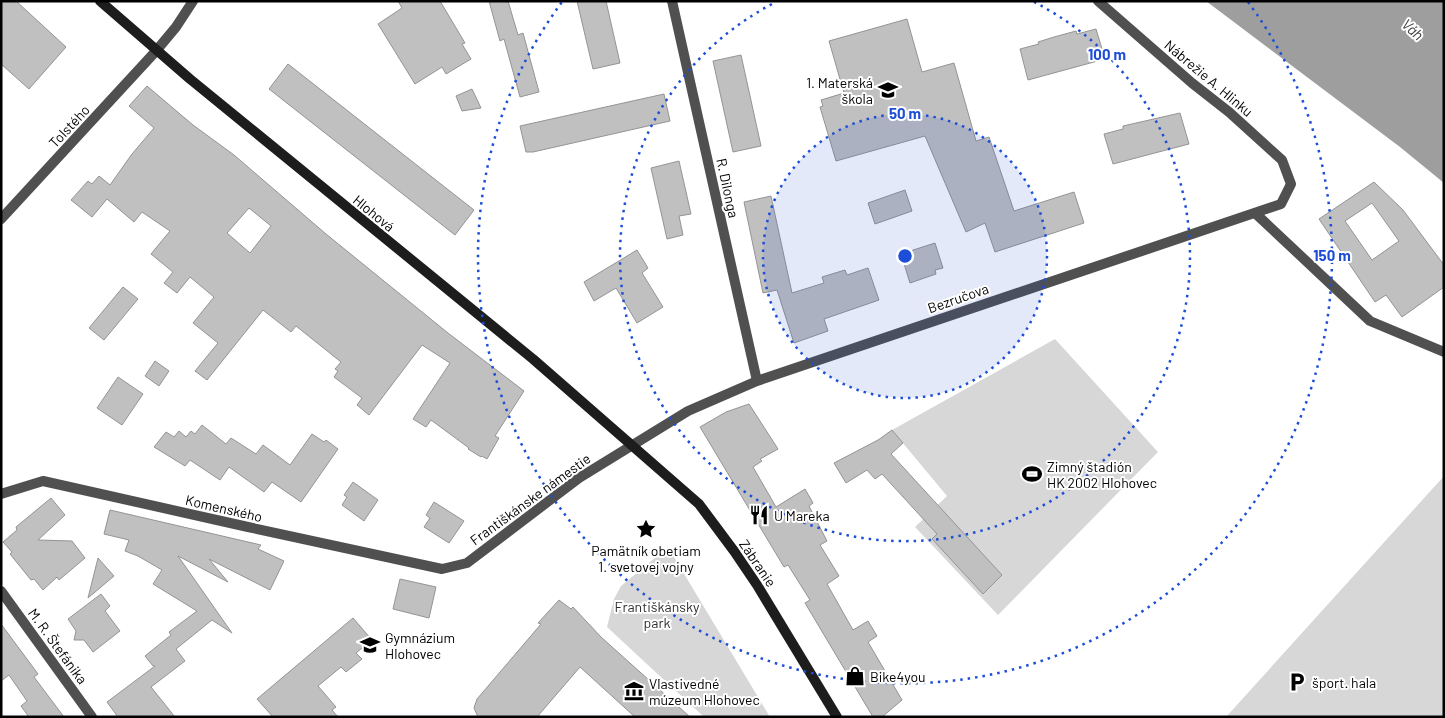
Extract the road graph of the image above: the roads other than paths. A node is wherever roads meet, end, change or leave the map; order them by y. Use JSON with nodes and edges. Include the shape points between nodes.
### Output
{"nodes":[{"id":1,"x":100,"y":1,"type":"edge"},
{"id":2,"x":192,"y":1,"type":"edge"},
{"id":3,"x":672,"y":1,"type":"edge"},
{"id":4,"x":1098,"y":1,"type":"edge"},
{"id":5,"x":156,"y":51,"type":"junction"},
{"id":6,"x":1291,"y":184,"type":"joint"},
{"id":7,"x":1255,"y":213,"type":"junction"},
{"id":8,"x":1,"y":219,"type":"edge"},
{"id":9,"x":1444,"y":352,"type":"edge"},
{"id":10,"x":757,"y":381,"type":"junction"},
{"id":11,"x":631,"y":446,"type":"junction"},
{"id":12,"x":1,"y":494,"type":"edge"},
{"id":13,"x":442,"y":569,"type":"joint"},
{"id":14,"x":1,"y":591,"type":"edge"},
{"id":15,"x":92,"y":717,"type":"edge"},
{"id":16,"x":837,"y":717,"type":"edge"}],
"edges":[{"from":1,"to":5,"type":"main road","name":"Hlohová"},
{"from":2,"to":5,"type":"street","name":"Tolstého"},
{"from":3,"to":10,"type":"street","name":"R. Dilonga"},
{"from":4,"to":6,"type":"street","name":"Nábrežie A. Hlinku","via":[[1282,160]]},
{"from":5,"to":8,"type":"street","name":"Tolstého"},
{"from":5,"to":11,"type":"main road","name":"Hlohová","via":[[533,358]]},
{"from":6,"to":7,"type":"street","name":"Bezručova","via":[[1281,204]]},
{"from":7,"to":9,"type":"street","via":[[1370,321]]},
{"from":7,"to":10,"type":"street","name":"Bezručova"},
{"from":10,"to":11,"type":"street","name":"Bezručova","via":[[688,411]]},
{"from":11,"to":13,"type":"street","name":"Františkánske námestie","via":[[579,478],[467,563]]},
{"from":11,"to":16,"type":"main road","name":"Zábranie","via":[[699,504],[757,585]]},
{"from":12,"to":13,"type":"street","name":"Komenského","via":[[42,481]]},
{"from":14,"to":15,"type":"street","name":"M. R. Štefánika"}]}
